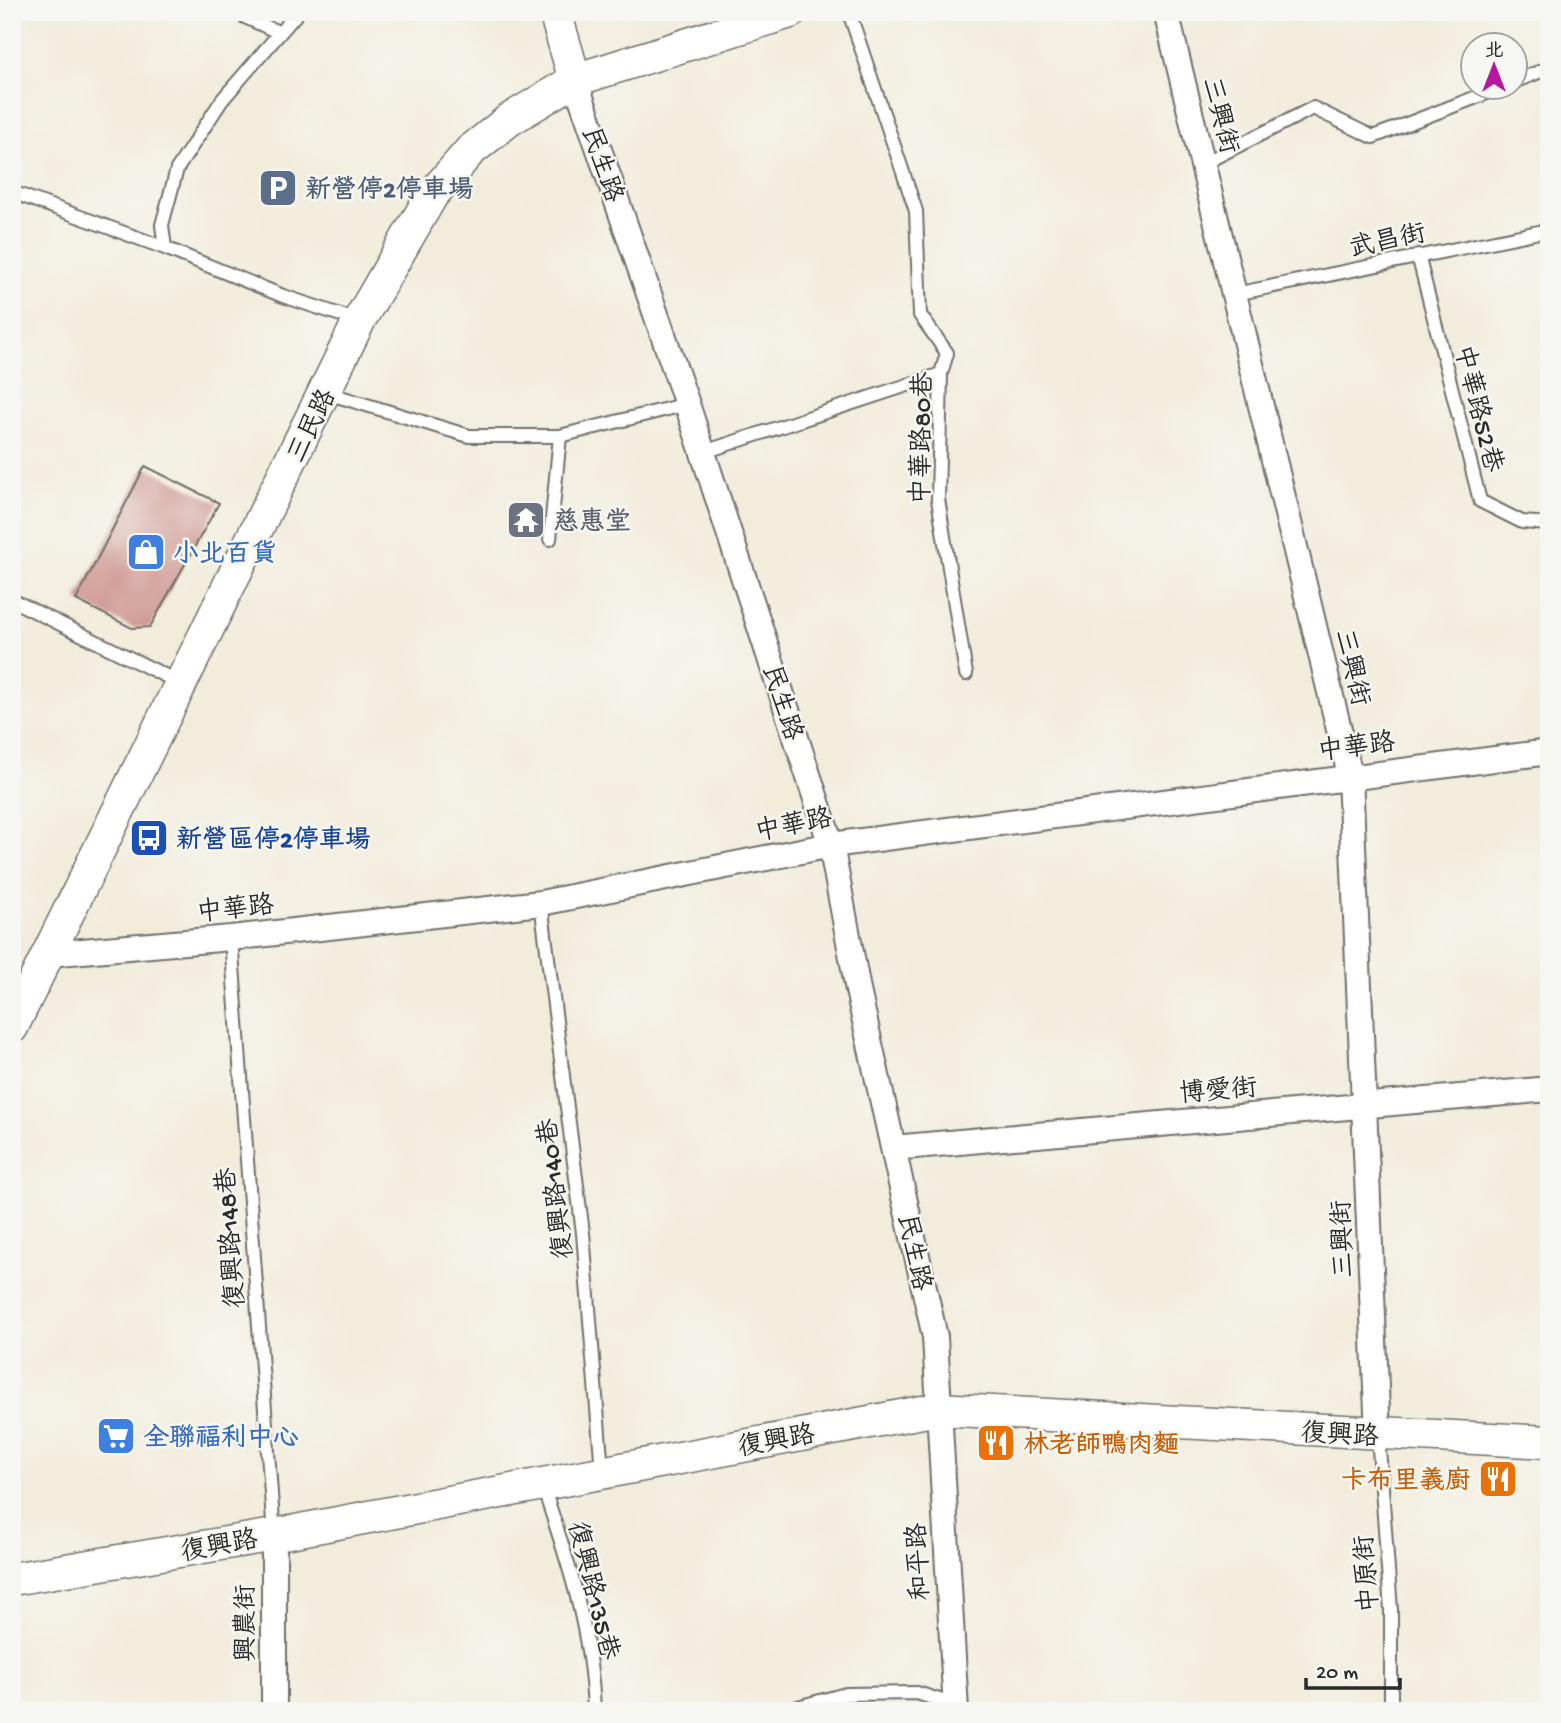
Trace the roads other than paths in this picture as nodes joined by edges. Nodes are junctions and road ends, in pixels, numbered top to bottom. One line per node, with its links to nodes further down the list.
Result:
1 (298, 12): 7 (lane)
2 (555, 12): 10 (street, 民生路)
3 (790, 12): 10 (street, 三民路)
4 (849, 12): 19 (lane, 中華路80巷)
5 (1166, 12): 12 (street, 三興街)
6 (242, 14): 7 (lane)
7 (278, 32): 15 (lane)
8 (1549, 68): 9 (lane)
9 (1530, 75)
10 (575, 80): 18 (street, 三民路); 21 (street, 民生路)
11 (1464, 102): 12 (lane)
12 (1204, 163): 17 (street, 三興街)
13 (12, 192): 15 (lane)
14 (1549, 230): 16 (lane, 武昌街)
15 (165, 248): 18 (lane)
16 (1418, 255): 17 (lane, 武昌街); 24 (lane, 中華路52巷)
17 (1235, 294): 30 (street, 三興街)
18 (359, 321): 20 (street, 三民路)
19 (941, 374): 23 (lane); 27 (lane, 中華路80巷)
20 (327, 393): 22 (lane); 28 (street, 三民路)
21 (687, 404): 22 (lane); 23 (street, 民生路)
22 (560, 436): 25 (lane)
23 (701, 454): 31 (street, 民生路)
24 (1549, 524)
25 (550, 539)
26 (12, 600): 28 (lane)
27 (966, 674)
28 (180, 683): 34 (street, 三民路)
29 (1549, 752): 30 (street, 中華路)
30 (1350, 775): 31 (street, 中華路); 38 (street, 三興街)
31 (831, 845): 32 (street, 中華路); 39 (street, 民生路)
32 (541, 903): 33 (street, 中華路); 43 (lane, 復興路140巷)
33 (231, 938): 34 (street, 中華路); 45 (lane, 復興路148巷)
34 (48, 954): 35 (street, 三民路)
35 (22, 982): 36 (street, 三民路)
36 (12, 1027)
37 (1549, 1089): 38 (street, 博愛街)
38 (1365, 1105): 39 (street, 博愛街); 41 (street, 三興街)
39 (893, 1148): 40 (street, 民生路)
40 (939, 1409): 41 (street, 復興路); 43 (street, 復興路); 47 (street, 和平路)
41 (1378, 1435): 42 (street, 復興路); 51 (lane, 中原街)
42 (1549, 1442)
43 (602, 1471): 44 (street, 復興路)
44 (541, 1483): 45 (street, 復興路); 49 (lane, 復興路135巷)
45 (274, 1535): 46 (street, 復興路); 48 (street, 興農街)
46 (12, 1579)
47 (956, 1708): 50 (lane)
48 (274, 1711)
49 (594, 1711)
50 (783, 1711)
51 (1391, 1711)

